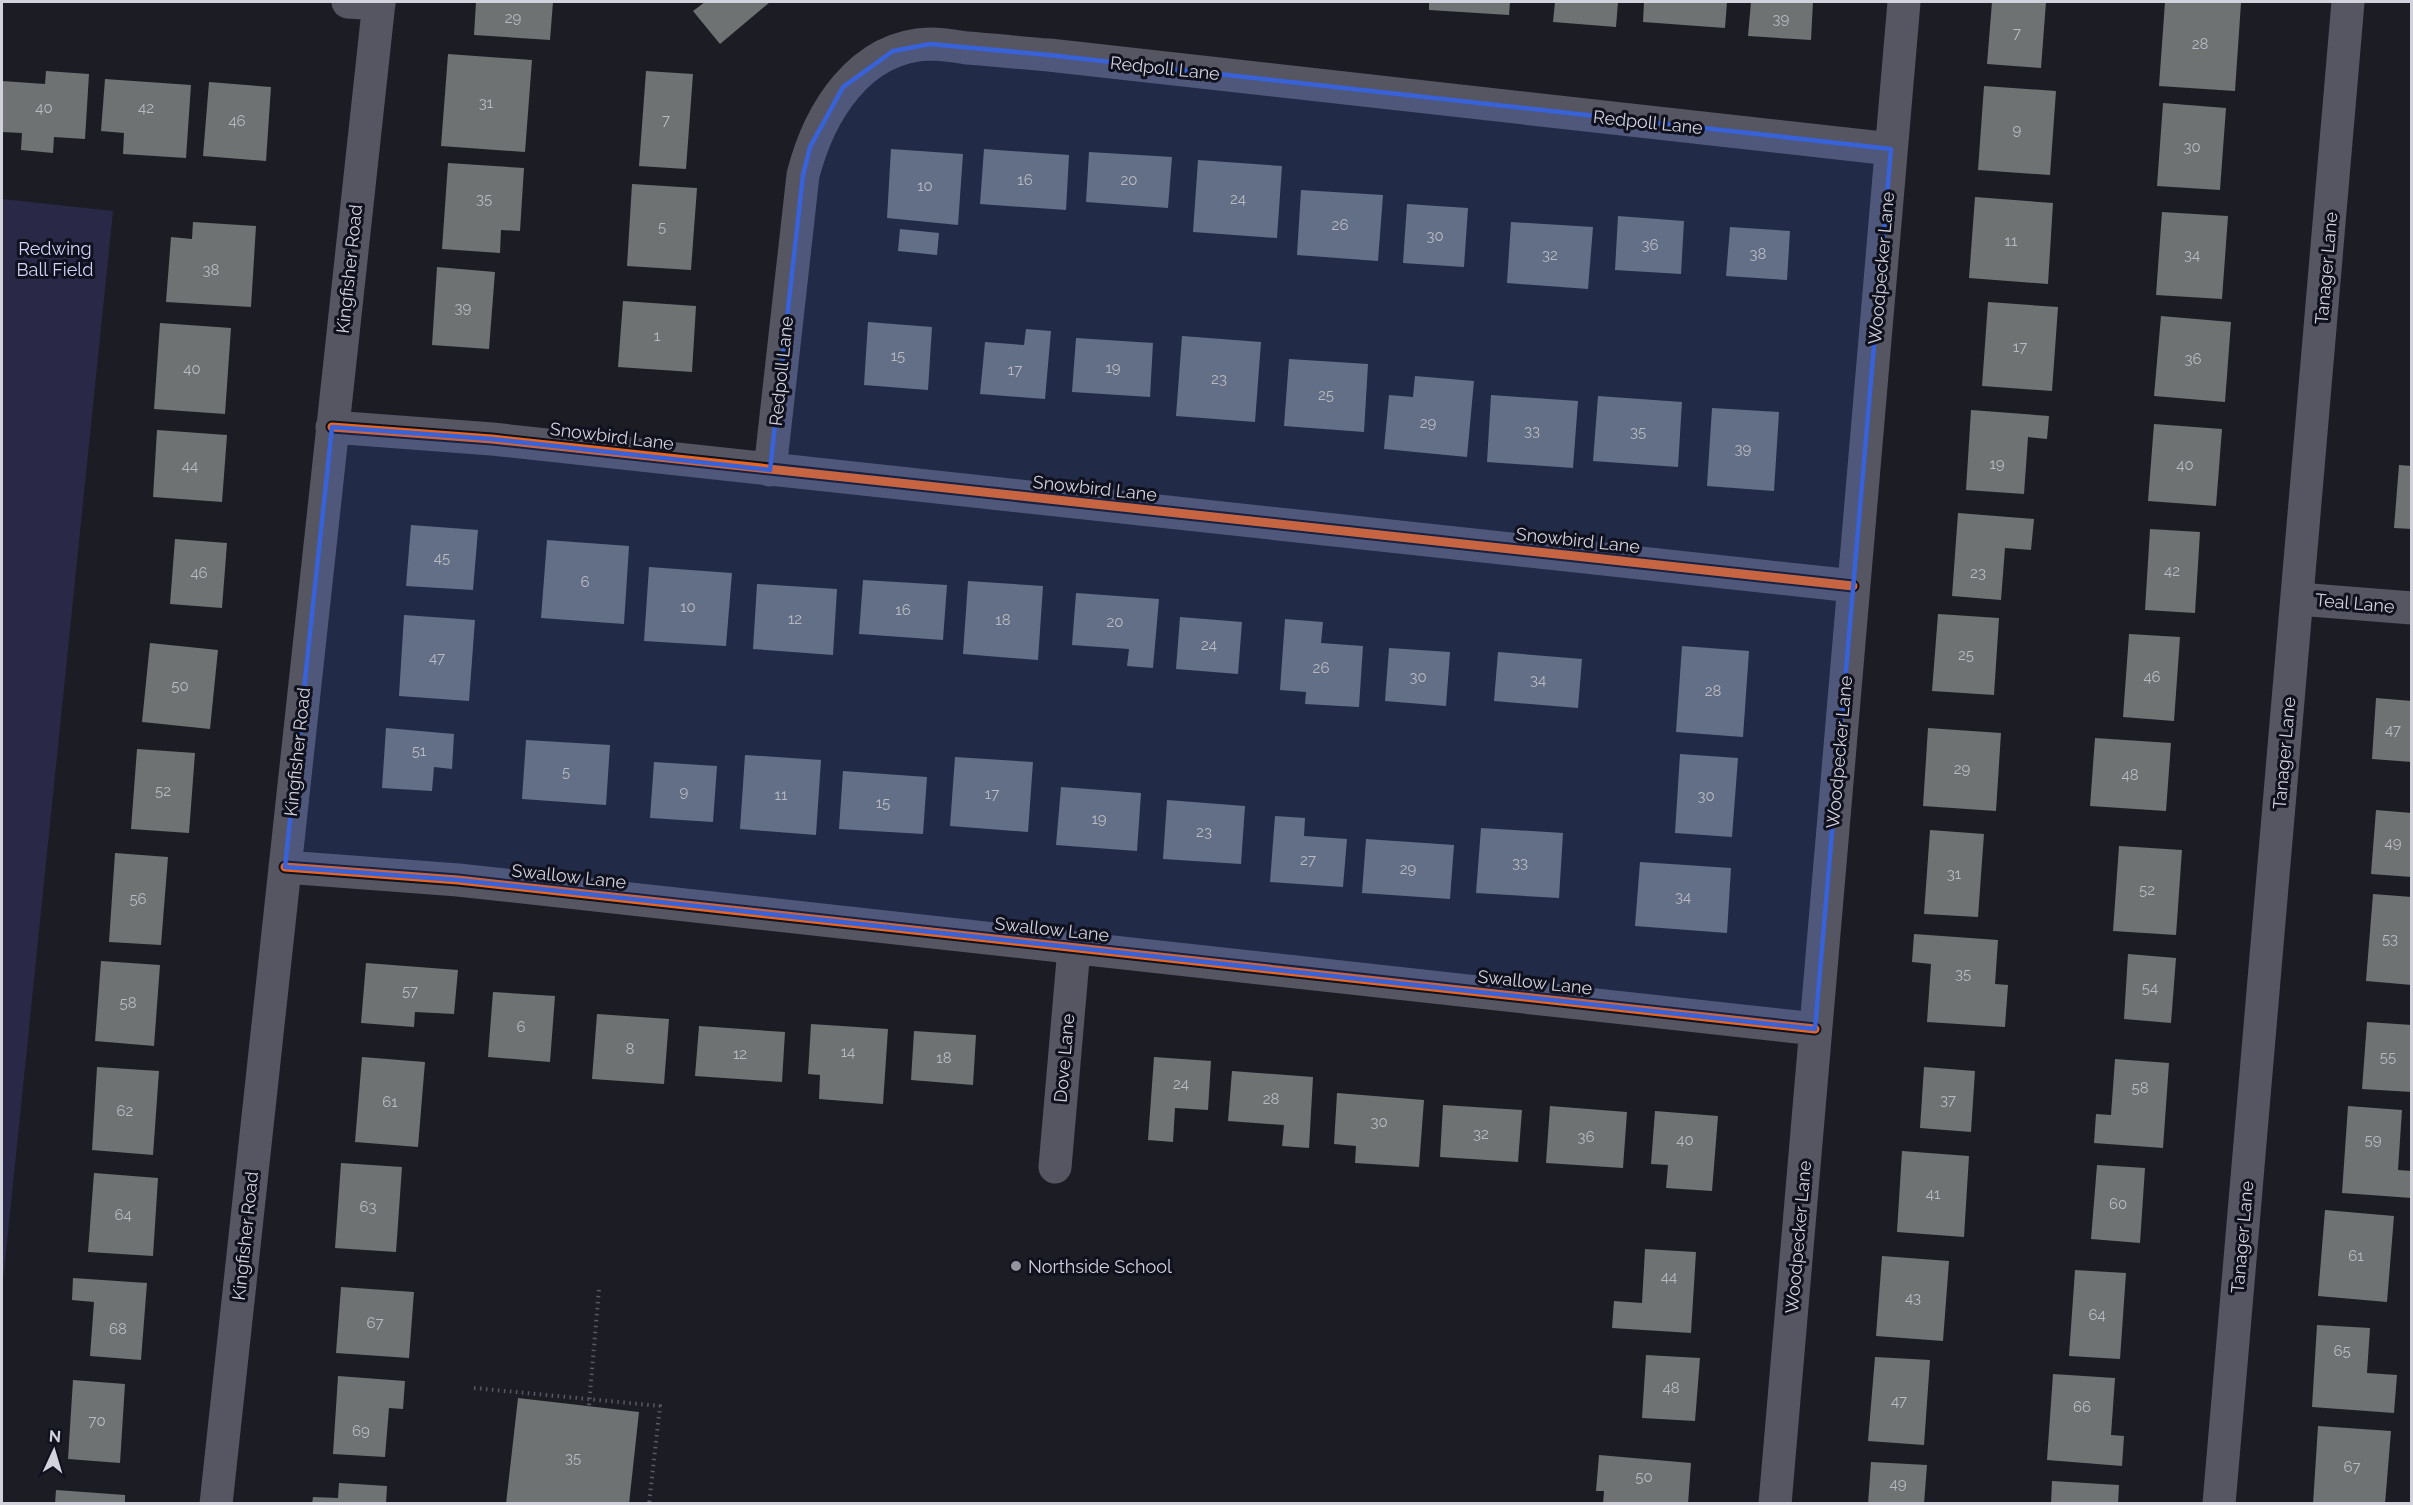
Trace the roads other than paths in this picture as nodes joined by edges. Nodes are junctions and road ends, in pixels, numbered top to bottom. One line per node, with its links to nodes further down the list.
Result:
1 (368, 2): 5 (street, Kingfisher Road)
2 (1904, 2): 4 (street, Woodpecker Lane)
3 (2348, 2): 8 (street, Tanager Lane)
4 (1891, 149): 6 (street, Redpoll Lane); 7 (street, Woodpecker Lane)
5 (332, 427): 6 (street, Snowbird Lane); 10 (street, Kingfisher Road)
6 (770, 470): 7 (street, Snowbird Lane)
7 (1853, 586): 12 (street, Woodpecker Lane)
8 (2298, 598): 9 (street, Teal Lane); 16 (street, Tanager Lane)
9 (2412, 608)
10 (285, 867): 11 (street, Swallow Lane); 14 (street, Kingfisher Road)
11 (1074, 948): 12 (street, Swallow Lane); 13 (street, Dove Lane)
12 (1815, 1029): 15 (street, Woodpecker Lane)
13 (1055, 1167)
14 (216, 1503)
15 (1775, 1503)
16 (2219, 1503)

